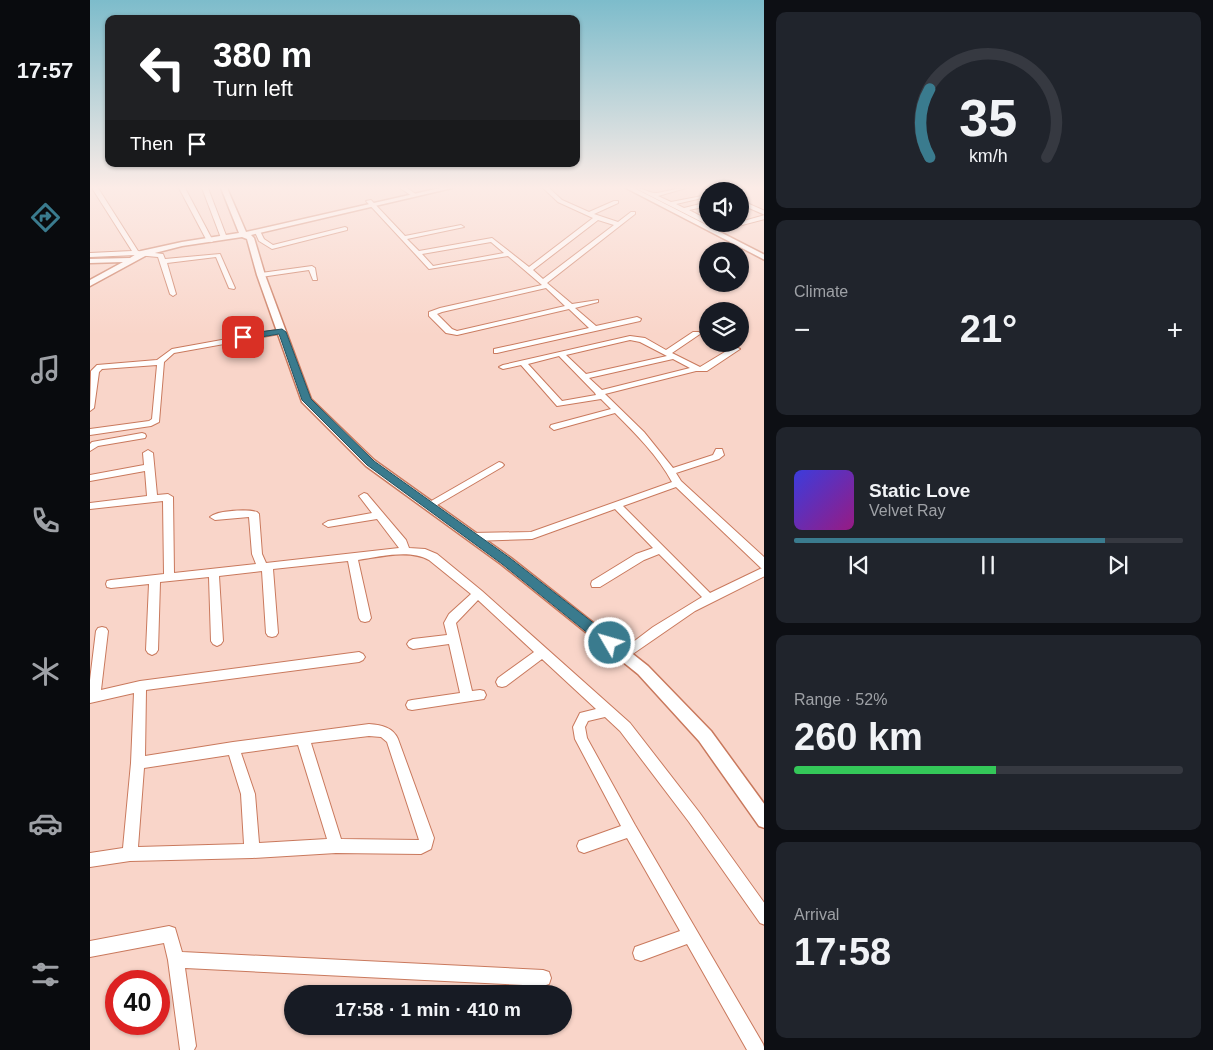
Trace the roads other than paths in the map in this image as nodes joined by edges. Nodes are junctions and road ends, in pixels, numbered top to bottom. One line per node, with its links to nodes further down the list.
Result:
1 (134, 237): 15 (street)
2 (205, 237): 12 (street)
3 (228, 237): 12 (street)
4 (254, 237): 19 (street)
5 (257, 237): 6 (street)
6 (315, 237)
7 (408, 237): 11 (street)
8 (572, 237): 18 (street)
9 (602, 237): 22 (street)
10 (727, 237): 16 (street)
11 (403, 238): 13 (street)
12 (207, 242): 15 (street); 15 (street)
13 (417, 253): 14 (street); 14 (street)
14 (509, 254): 18 (street)
15 (149, 256): 17 (street); 21 (street); 23 (street); 24 (street); 25 (street)
16 (764, 258)
17 (91, 260)
18 (529, 270): 22 (street)
19 (261, 275): 20 (street); 30 (street)
20 (315, 279)
21 (90, 282)
22 (545, 284): 27 (street); 27 (street)
23 (232, 288)
24 (90, 292)
25 (174, 294)
26 (596, 301): 27 (street)
27 (570, 307): 29 (street)
28 (637, 319): 29 (street)
29 (595, 329): 32 (street)
30 (277, 332): 36 (street); 59 (street)
31 (696, 334): 35 (street)
32 (497, 351)
33 (731, 352): 39 (street)
34 (561, 354): 35 (street); 37 (street); 40 (street)
35 (670, 355): 39 (street); 40 (street)
36 (159, 362): 42 (street); 45 (street)
37 (523, 363): 38 (street); 41 (street)
38 (502, 367)
39 (696, 369): 41 (street)
40 (583, 377): 41 (street)
41 (600, 394): 43 (street)
42 (90, 408)
43 (616, 410): 44 (street); 52 (street)
44 (554, 427)
45 (90, 432)
46 (142, 436): 47 (street)
47 (90, 448)
48 (718, 451): 52 (street)
49 (148, 453): 51 (street)
50 (499, 465): 59 (street)
51 (149, 467): 53 (street); 56 (street)
52 (671, 472): 54 (street)
53 (90, 478)
54 (677, 483): 57 (street); 67 (street)
55 (364, 496): 60 (street)
56 (152, 497): 58 (street); 71 (street)
57 (617, 505): 63 (street); 64 (street)
58 (90, 506)
59 (429, 506): 63 (street)
60 (379, 515): 62 (street); 65 (street)
61 (215, 517): 68 (street)
62 (328, 524)
63 (472, 537): 85 (street)
64 (661, 549): 74 (street); 76 (street)
65 (402, 551): 66 (street); 75 (street)
66 (352, 557): 68 (street); 77 (street)
67 (764, 565)
68 (264, 567): 70 (street); 79 (street)
69 (764, 571): 76 (street)
70 (214, 573): 71 (street); 81 (street)
71 (169, 577): 72 (street)
72 (155, 579): 73 (street); 83 (street)
73 (111, 584)
74 (596, 584)
75 (478, 594): 80 (street); 84 (street)
76 (709, 598): 85 (street)
77 (365, 618)
78 (102, 631): 89 (street)
79 (272, 633)
80 (454, 639): 82 (street); 90 (street)
81 (217, 641)
82 (412, 644)
83 (152, 650)
84 (542, 652): 87 (street); 91 (street)
85 (624, 655): 95 (street)
86 (359, 657): 88 (street)
87 (502, 682)
88 (140, 686): 89 (street); 94 (street)
89 (92, 698)
90 (412, 705)
91 (608, 711): 96 (street); 102 (street)
92 (303, 739): 93 (street); 97 (street); 97 (street)
93 (233, 748): 94 (street); 99 (street)
94 (138, 763): 100 (street)
95 (764, 820)
96 (630, 830): 98 (street); 103 (street)
97 (336, 846): 99 (street)
98 (584, 846)
99 (252, 851): 100 (street)
100 (130, 854): 101 (street)
101 (90, 860)
102 (764, 918)
103 (690, 935): 105 (street); 109 (street)
104 (90, 949): 106 (street)
105 (641, 953)
106 (176, 960): 107 (street); 108 (street)
107 (544, 978)
108 (188, 1046)
109 (757, 1050)

